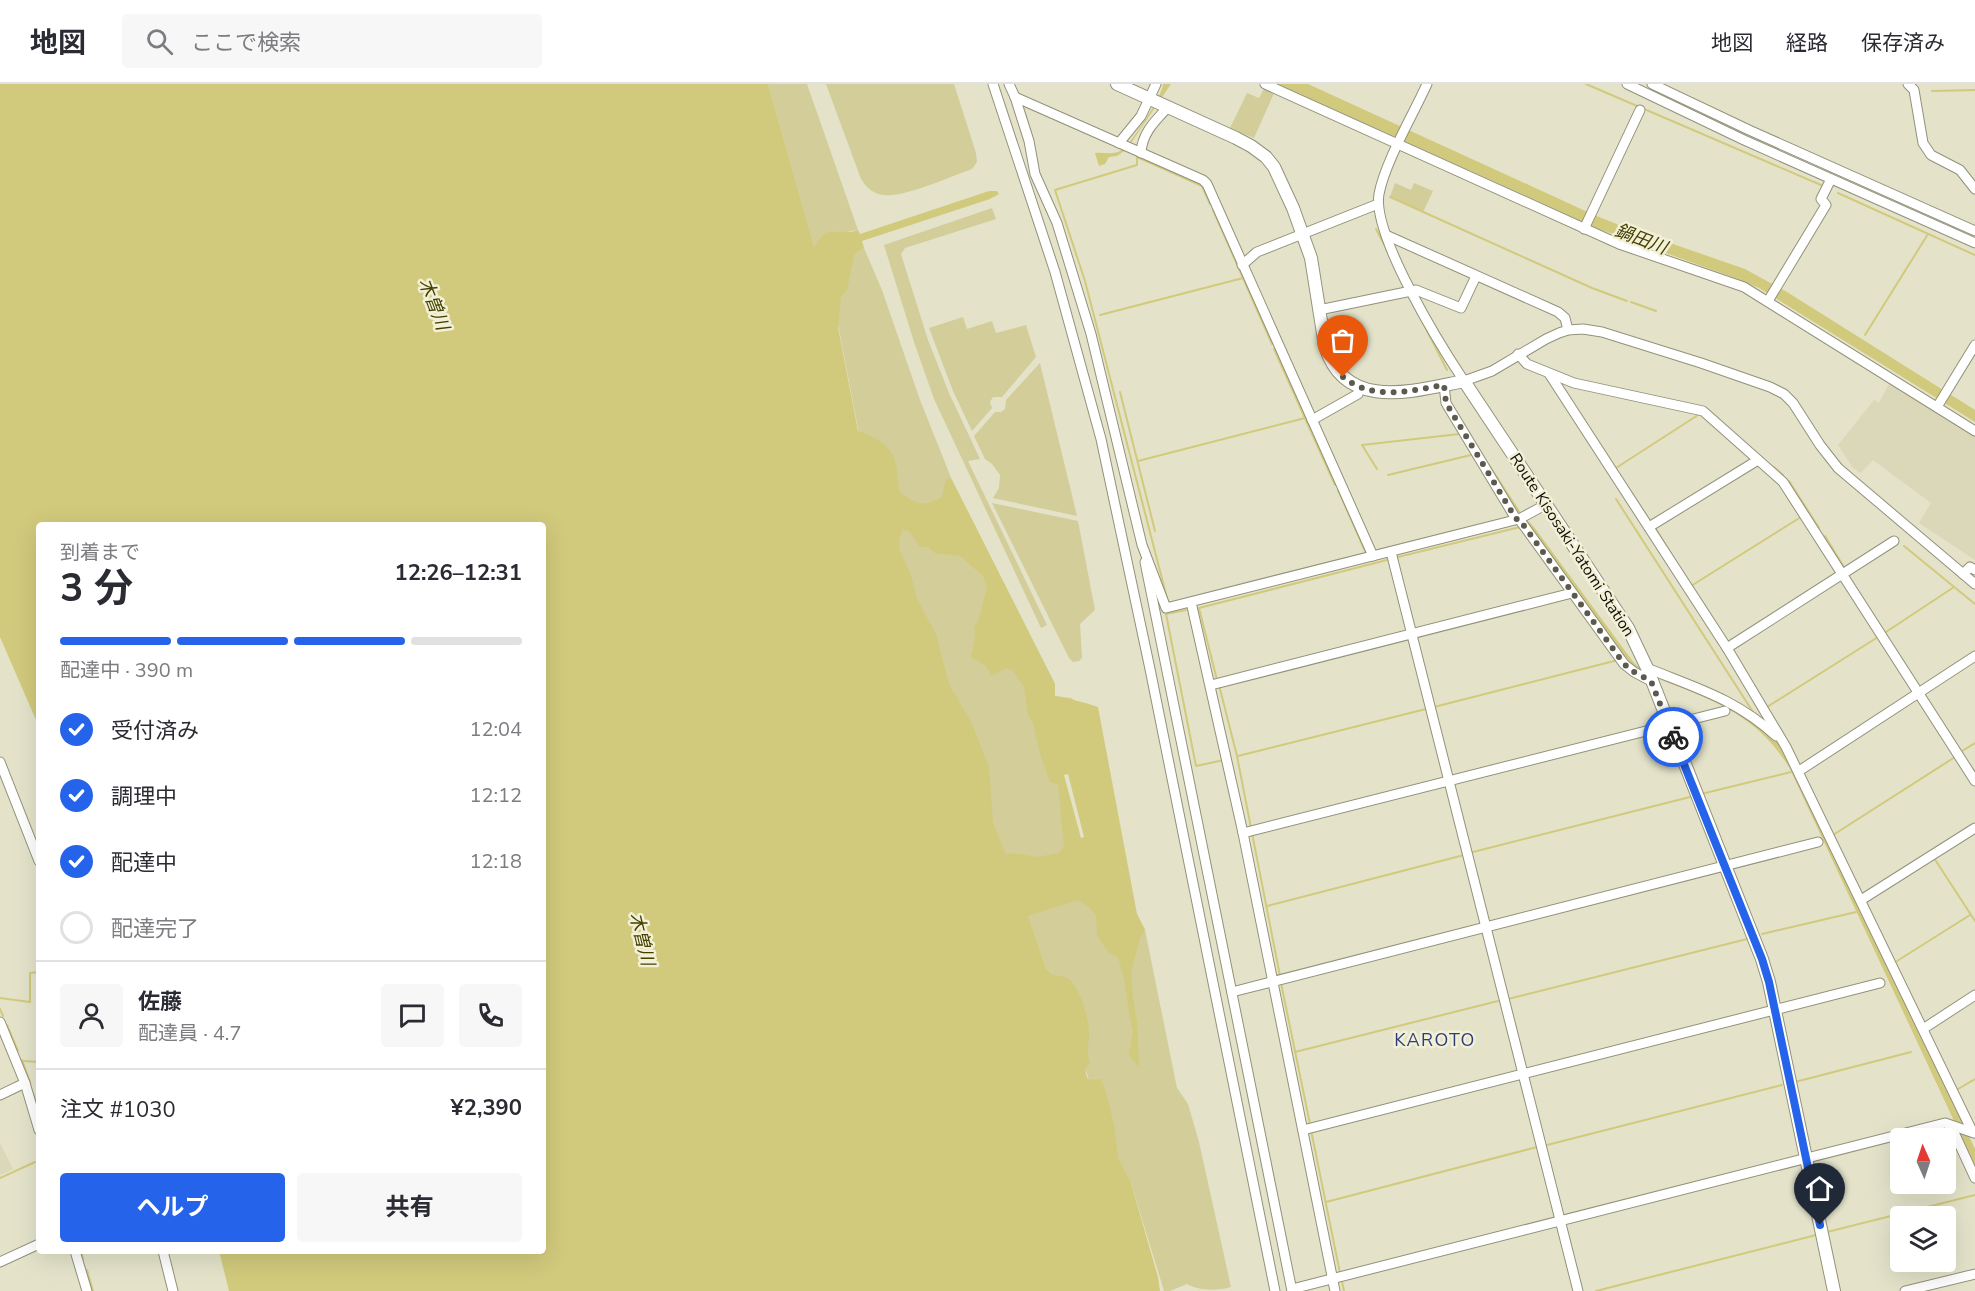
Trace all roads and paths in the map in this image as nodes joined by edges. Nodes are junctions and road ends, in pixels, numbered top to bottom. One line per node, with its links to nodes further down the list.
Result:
1 (993, 84): 98 (street)
2 (1009, 84): 10 (street)
3 (1117, 84): 11 (main road)
4 (1156, 84): 11 (street)
5 (1265, 84): 13 (street)
6 (1427, 84): 13 (street)
7 (1628, 84): 15 (street)
8 (1652, 84): 19 (street)
9 (1908, 84): 16 (street)
10 (1015, 97): 14 (street); 43 (street)
11 (1158, 102): 14 (street); 14 (street); 20 (main road)
12 (1640, 110): 18 (street)
13 (1398, 145): 17 (street); 18 (street)
14 (1129, 147): 23 (street)
15 (1831, 179): 22 (street); 26 (street)
16 (1975, 189)
17 (1378, 204): 20 (street); 21 (street)
18 (1585, 227): 26 (street)
19 (1975, 231)
20 (1304, 234): 23 (street); 27 (main road)
21 (1386, 235): 24 (street); 25 (street)
22 (1975, 243)
23 (1242, 265): 36 (street)
24 (1476, 276): 25 (street); 28 (street)
25 (1411, 291): 27 (street); 32 (street)
26 (1769, 299): 35 (street)
27 (1319, 310): 34 (main road)
28 (1569, 330): 30 (street); 48 (street)
29 (1975, 345): 35 (street)
30 (1518, 354): 31 (street); 32 (street)
31 (1550, 375): 38 (street); 41 (street)
32 (1464, 381): 33 (main road); 39 (main road, Route Kisosaki-Yatomi Station)
33 (1444, 385): 34 (main road); 40 (street)
34 (1360, 388): 36 (street)
35 (1938, 405): 37 (street)
36 (1312, 420): 45 (street)
37 (1975, 431)
38 (1758, 460): 41 (street); 47 (street)
39 (1547, 504): 40 (street); 55 (main road, Route Kisosaki-Yatomi Station)
40 (1518, 519): 44 (street); 50 (street)
41 (1650, 527): 53 (street)
42 (1894, 541): 47 (street)
43 (1142, 544): 51 (street); 74 (street)
44 (1391, 552): 45 (street); 52 (street)
45 (1373, 556): 51 (street)
46 (1975, 570): 48 (street)
47 (1843, 574): 53 (street); 57 (street)
48 (1963, 574): 49 (street)
49 (1975, 584)
50 (1572, 593): 52 (street); 55 (street)
51 (1191, 602): 56 (street)
52 (1411, 634): 56 (street); 63 (street)
53 (1726, 648): 60 (street)
54 (1975, 656): 57 (street)
55 (1649, 674): 59 (main road, Route Kisosaki-Yatomi Station); 60 (street)
56 (1211, 685): 66 (street)
57 (1919, 693): 62 (street); 64 (street)
58 (1725, 711): 59 (street)
59 (1668, 724): 63 (street); 69 (main road, Route Kisosaki-Yatomi Station)
60 (1786, 747): 62 (street)
61 (0, 762): 68 (street)
62 (1799, 771): 70 (street)
63 (1449, 781): 66 (street); 71 (street)
64 (1975, 781)
65 (1975, 828): 70 (street)
66 (1243, 833): 72 (street)
67 (1818, 842): 69 (street)
68 (36, 853)
69 (1725, 866): 71 (street); 76 (main road, Route Kisosaki-Yatomi Station)
70 (1861, 900): 78 (street)
71 (1485, 927): 72 (street); 79 (street)
72 (1273, 981): 74 (street); 84 (street)
73 (1880, 983): 76 (street)
74 (1232, 992): 95 (street)
75 (1975, 995): 78 (street)
76 (1774, 1010): 79 (street); 86 (main road, Route Kisosaki-Yatomi Station)
77 (0, 1022): 80 (street)
78 (1923, 1029): 85 (street)
79 (1523, 1074): 84 (street); 88 (street)
80 (25, 1083): 81 (street); 82 (street)
81 (0, 1095)
82 (36, 1120)
83 (1951, 1126): 85 (street); 86 (street); 87 (street)
84 (1303, 1130): 94 (street)
85 (1972, 1131)
86 (1806, 1159): 88 (street); 101 (main road, Route Kisosaki-Yatomi Station)
87 (1975, 1178)
88 (1560, 1222): 94 (street); 100 (street)
89 (36, 1245): 92 (street)
90 (76, 1254): 96 (street)
91 (164, 1254): 97 (street)
92 (0, 1262)
93 (1975, 1274): 102 (street)
94 (1333, 1280): 95 (street); 99 (street)
95 (1292, 1290)
96 (87, 1291)
97 (173, 1291)
98 (1275, 1291)
99 (1335, 1291)
100 (1578, 1291)
101 (1834, 1291)
102 (1905, 1291)

